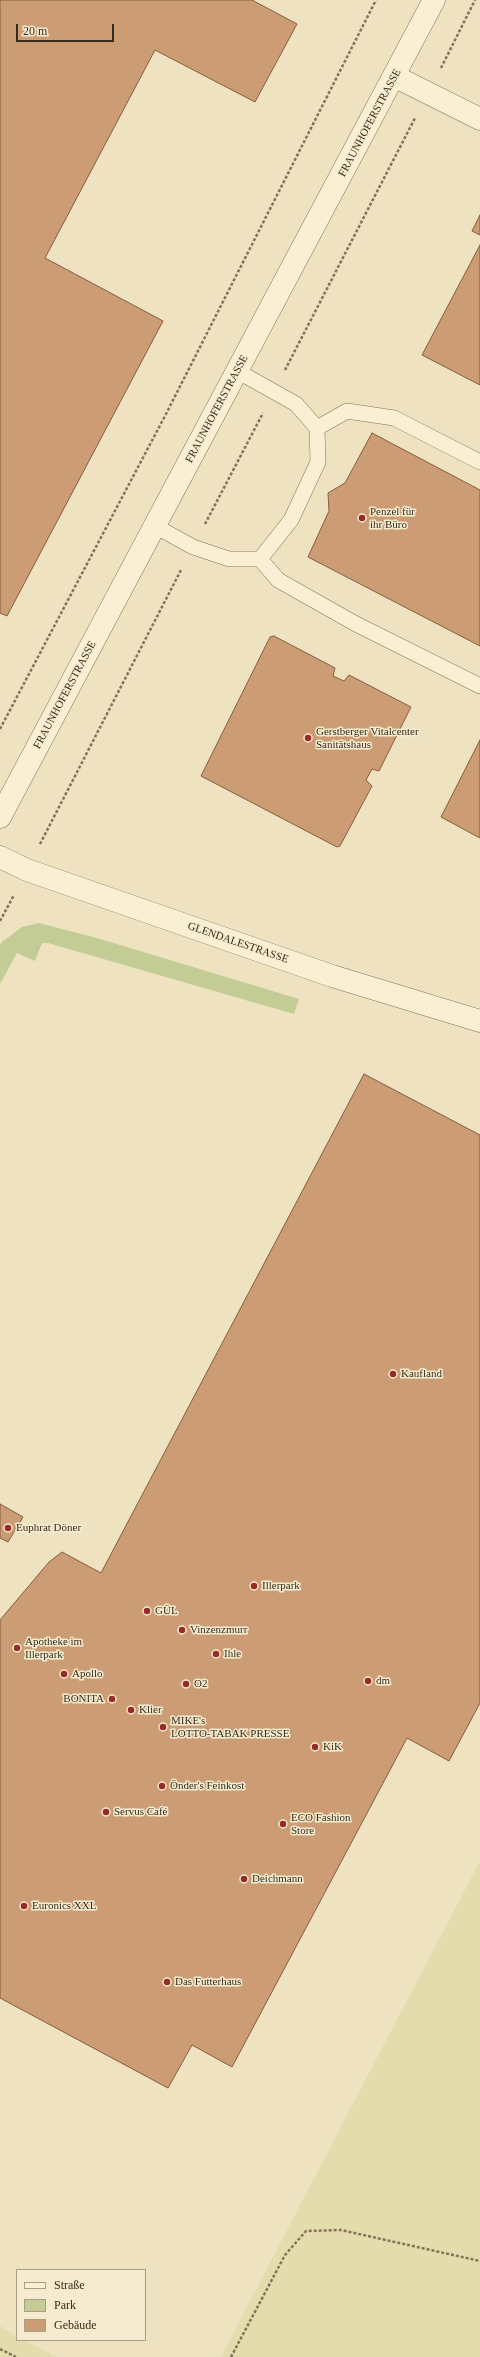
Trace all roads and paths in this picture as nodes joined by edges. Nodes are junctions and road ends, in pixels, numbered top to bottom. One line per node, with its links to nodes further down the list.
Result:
1 (376, 0): 15 (path)
2 (434, 0): 4 (street, FRAUNHOFERSTRASSE)
3 (475, 0): 5 (path)
4 (394, 76): 5 (street); 7 (street, FRAUNHOFERSTRASSE)
5 (428, 92): 6 (street); 8 (path)
6 (480, 119)
7 (237, 371): 8 (lane); 11 (street, FRAUNHOFERSTRASSE)
8 (273, 393): 9 (lane); 12 (path)
9 (317, 428): 10 (lane); 13 (lane)
10 (480, 462)
11 (155, 526): 12 (lane); 16 (street, FRAUNHOFERSTRASSE)
12 (193, 547): 13 (lane); 18 (path)
13 (260, 559): 14 (lane)
14 (480, 686)
15 (0, 729)
16 (0, 817)
17 (0, 857): 18 (street, GLENDALESTRASSE)
18 (27, 870): 19 (path); 20 (street, GLENDALESTRASSE)
19 (0, 921)
20 (480, 1021)
21 (480, 2261): 24 (path)
22 (0, 2349): 23 (path)
23 (16, 2357)
24 (231, 2357)

